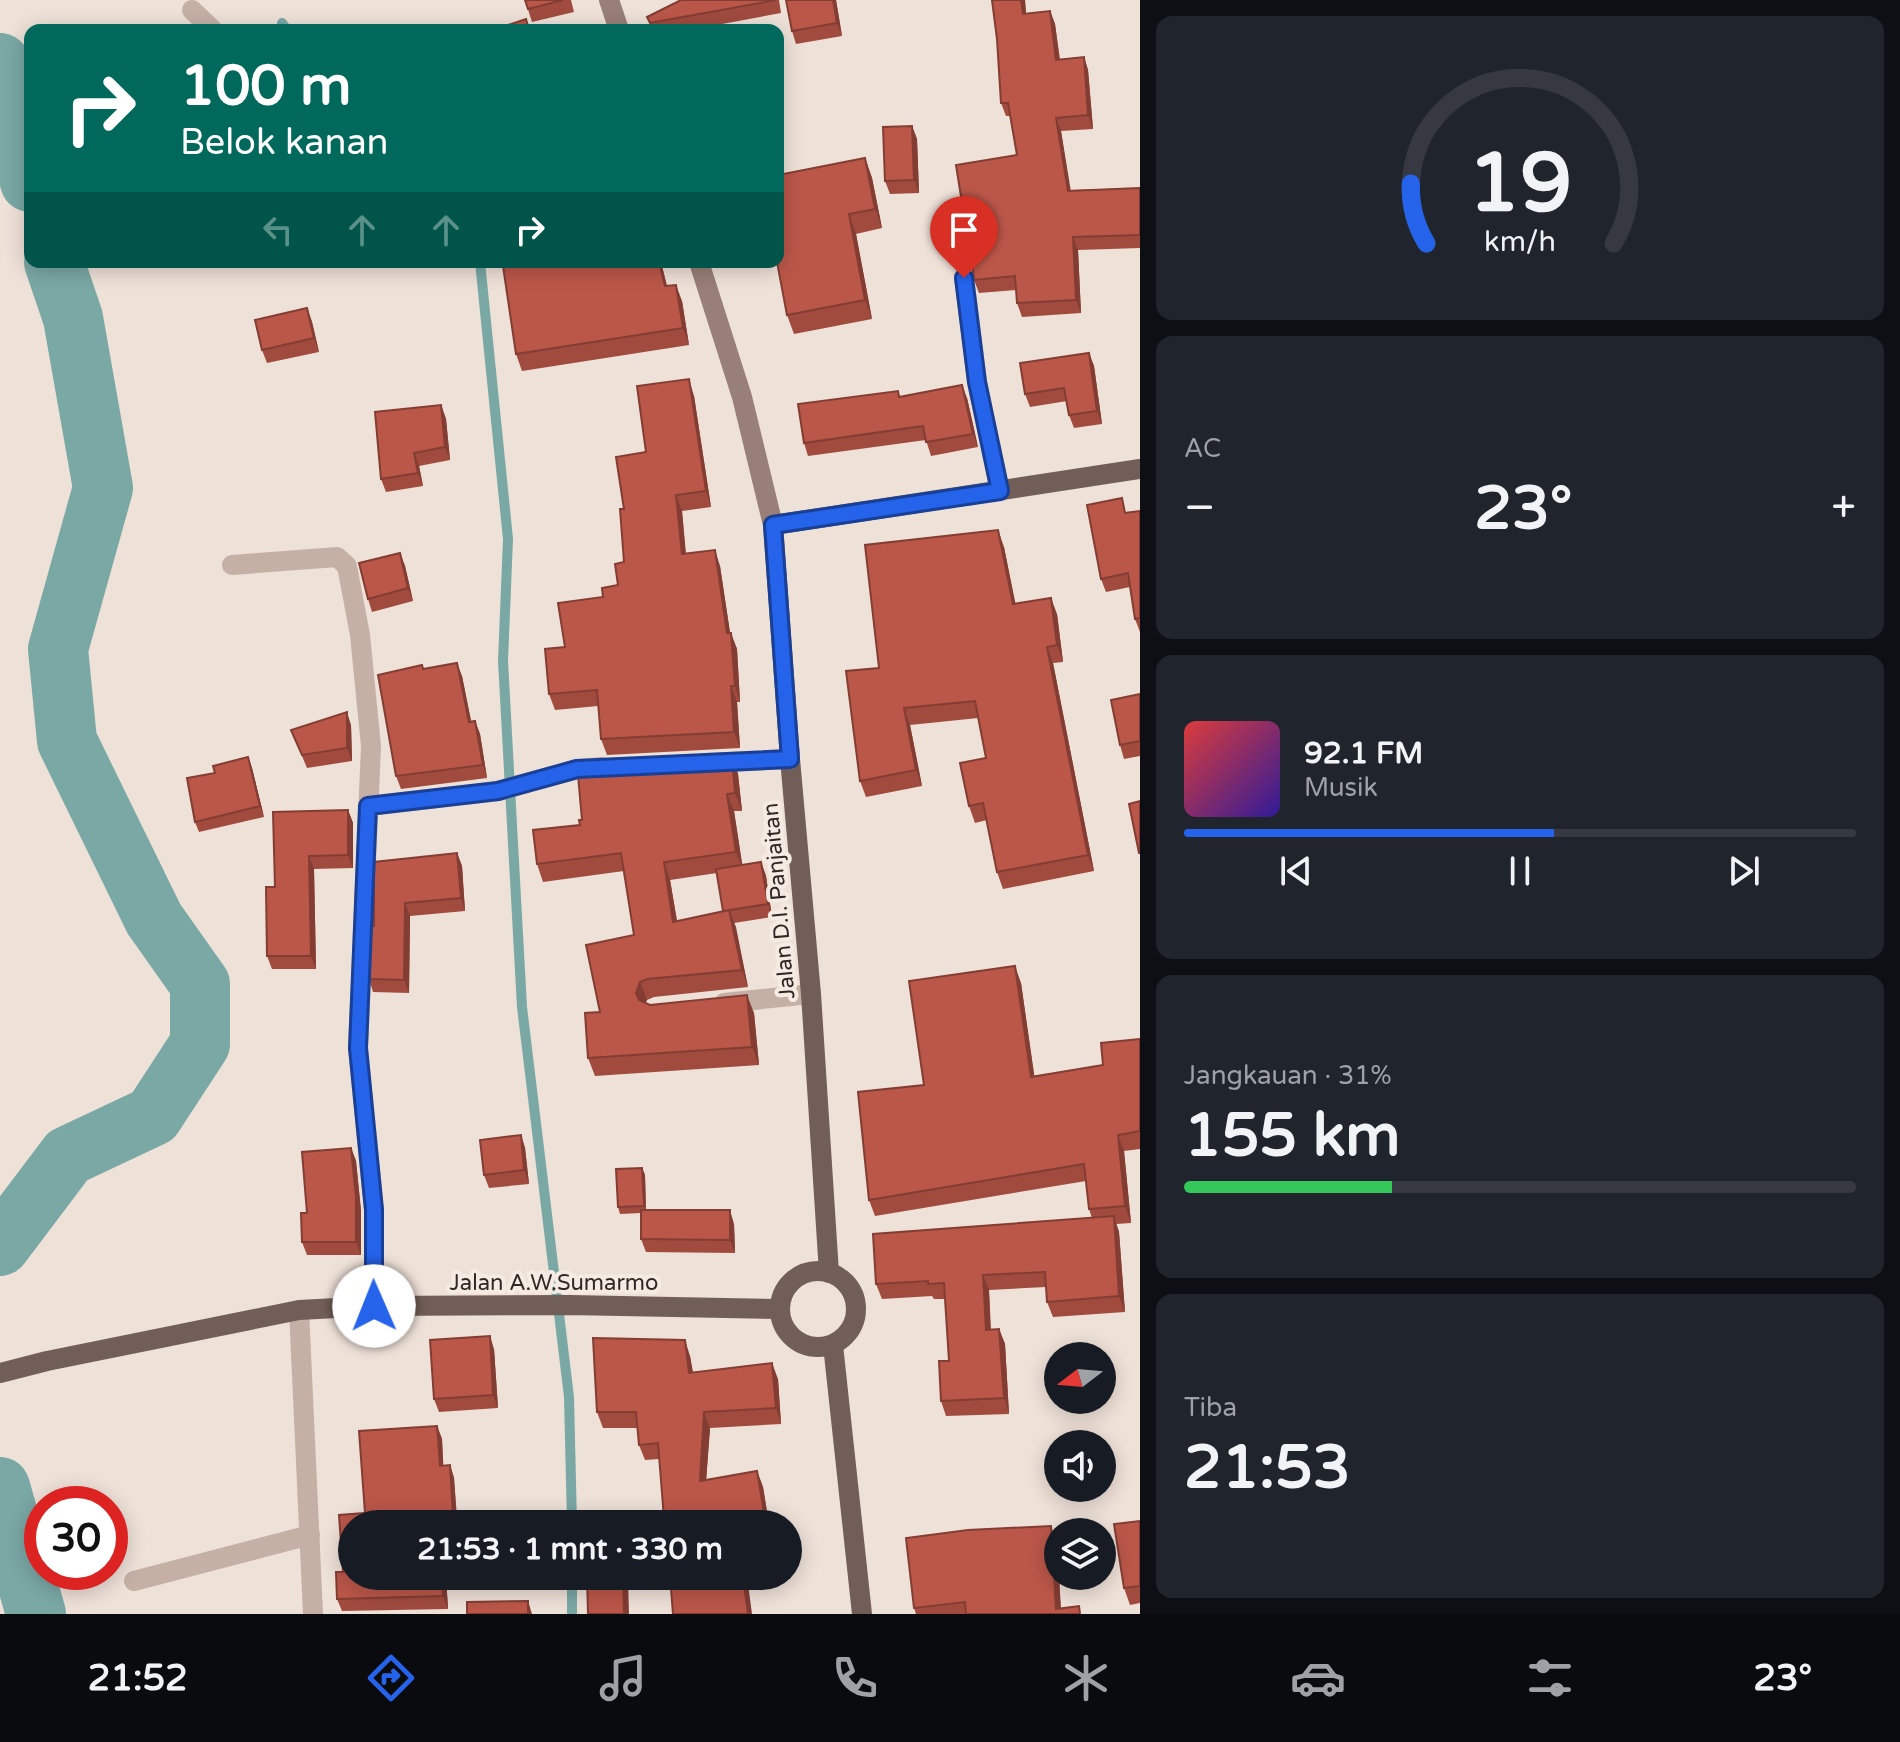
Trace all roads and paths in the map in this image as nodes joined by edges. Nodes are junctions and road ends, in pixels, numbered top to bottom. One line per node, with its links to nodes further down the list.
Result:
1 (609, 0): 4 (street)
2 (192, 10): 3 (street)
3 (207, 24)
4 (617, 24)
5 (701, 268): 9 (street)
6 (964, 278): 8 (street)
7 (1140, 469): 8 (main road)
8 (1000, 491): 9 (main road)
9 (773, 525): 11 (main road, Jalan D.I. Panjaitan)
10 (232, 565): 14 (street)
11 (790, 759): 12 (street); 15 (main road, Jalan D.I. Panjaitan)
12 (684, 764)
13 (623, 766): 14 (street)
14 (368, 806): 18 (street)
15 (811, 994): 16 (street); 17 (main road, Jalan D.I. Panjaitan)
16 (702, 1005)
17 (829, 1273): 19 (main road); 21 (main road)
18 (374, 1306): 19 (main road, Jalan A.W.Sumarmo); 20 (main road, Jalan A.W.Sumarmo)
19 (779, 1309): 21 (main road)
20 (299, 1310): 22 (main road, Jalan A.W.Sumarmo); 23 (street)
21 (833, 1345): 26 (main road)
22 (0, 1373)
23 (310, 1535): 24 (street); 25 (street)
24 (134, 1581)
25 (313, 1614)
26 (862, 1614)

